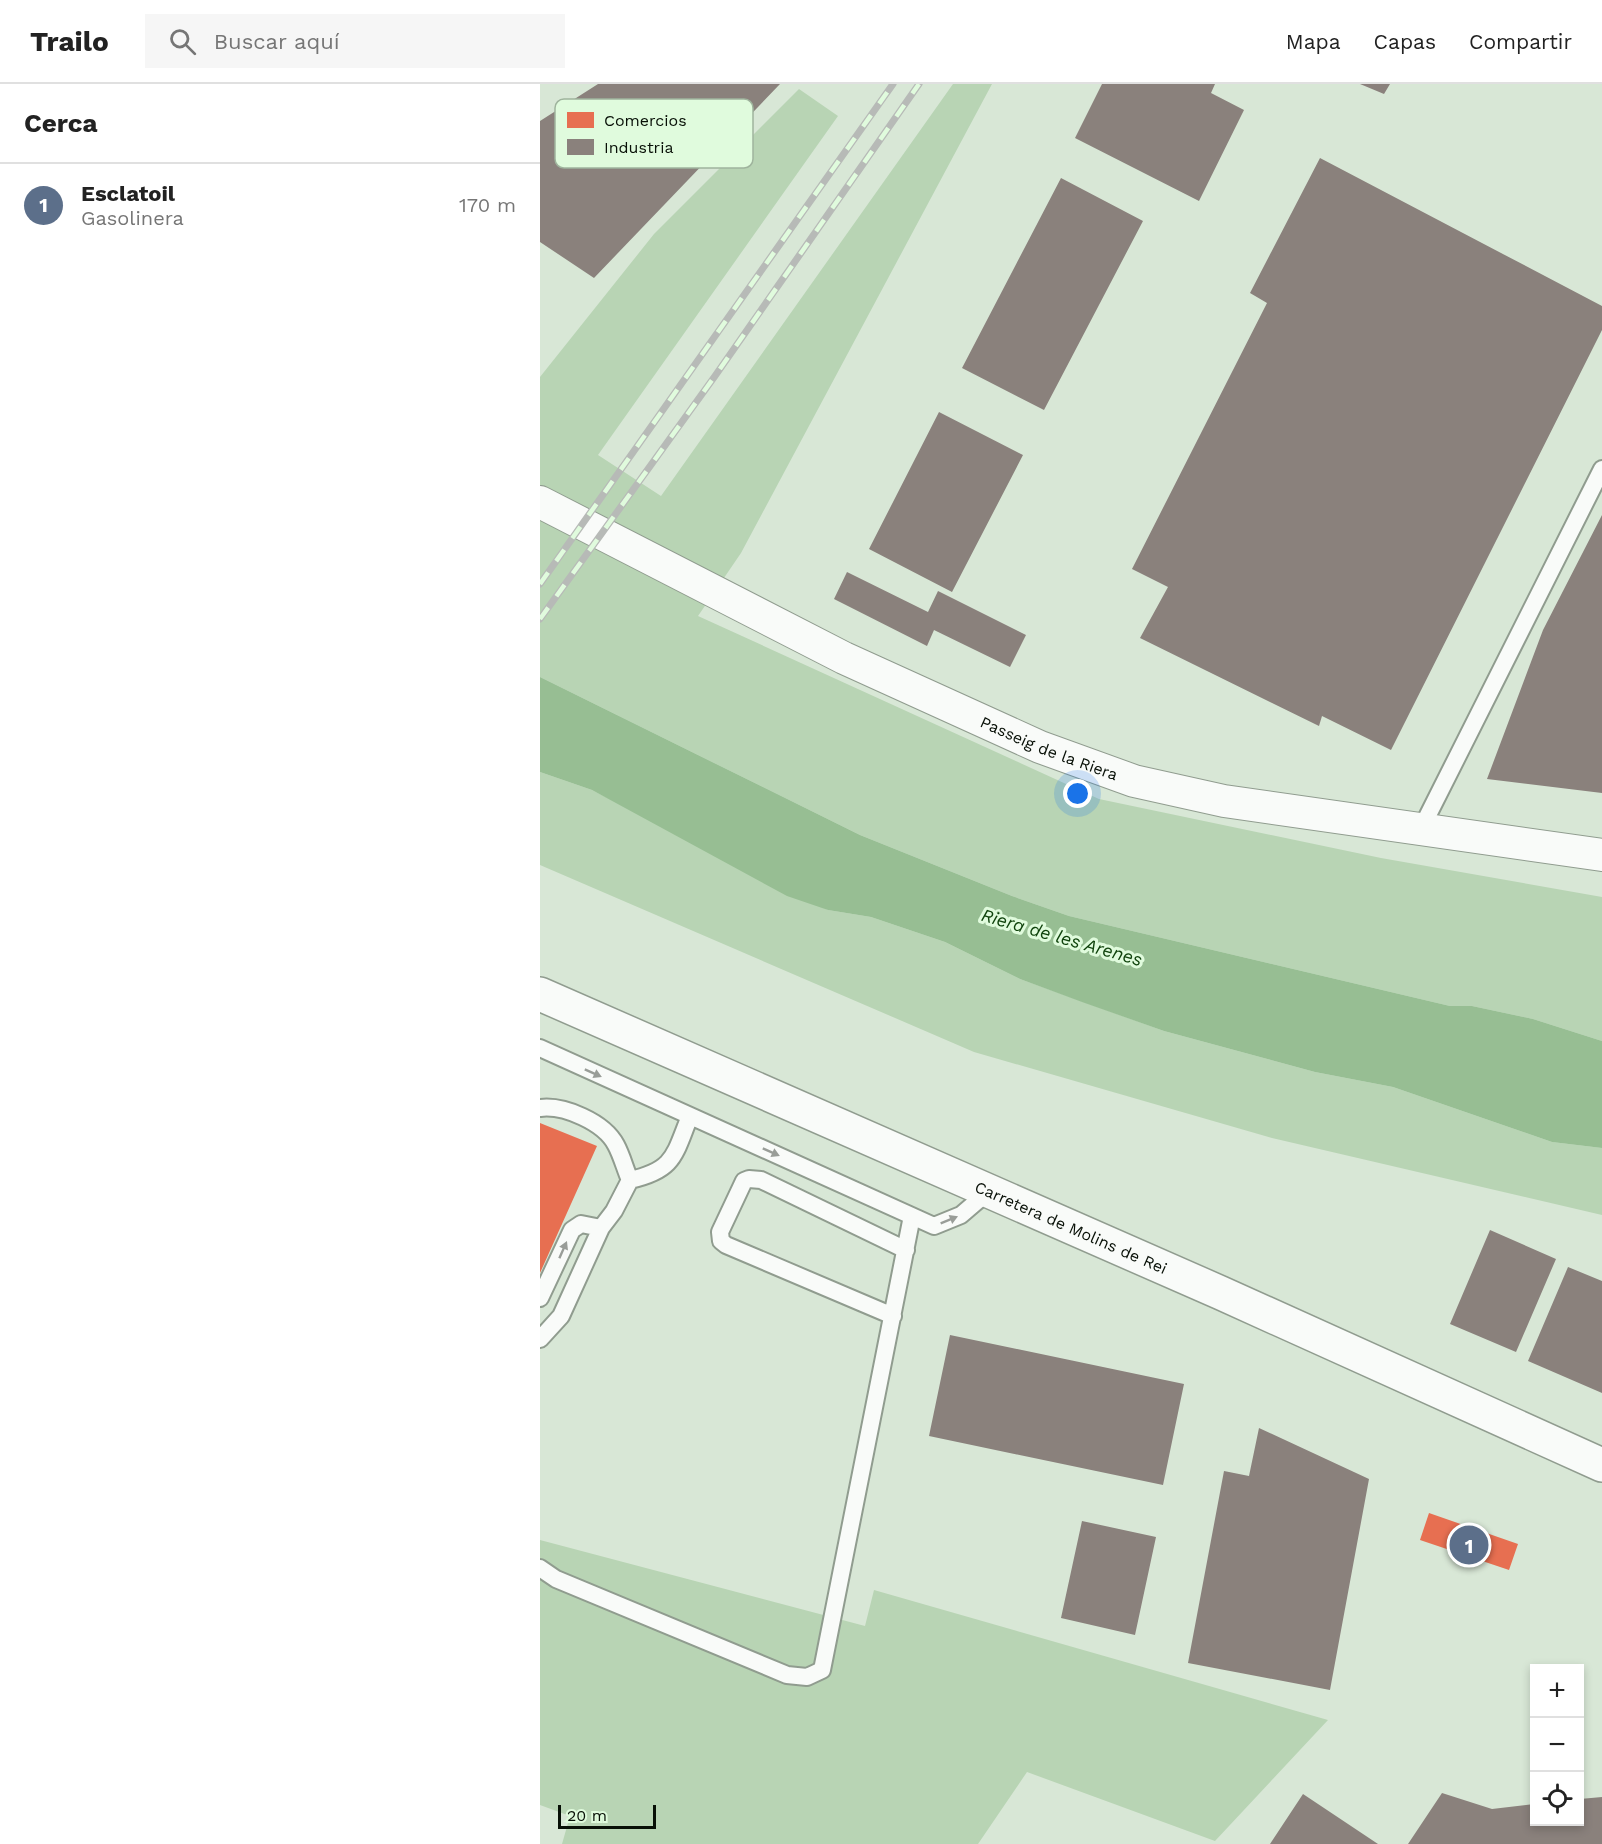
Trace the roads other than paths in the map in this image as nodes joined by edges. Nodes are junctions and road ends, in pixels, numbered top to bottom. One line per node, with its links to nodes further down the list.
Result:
1 (1602, 469): 3 (lane)
2 (540, 502): 3 (street, Passeig de la Riera)
3 (1421, 829): 4 (street, Passeig de la Riera)
4 (1602, 855)
5 (540, 994): 10 (main road, Carretera de Molins de Rei)
6 (540, 1048): 8 (lane, one-way to 8)
7 (540, 1108): 9 (lane)
8 (690, 1116): 9 (lane); 11 (lane, one-way to 11)
9 (630, 1180): 12 (lane)
10 (989, 1191): 11 (lane, one-way to 10); 17 (main road, Carretera de Molins de Rei)
11 (912, 1216): 13 (lane)
12 (601, 1228): 14 (lane, one-way to 12); 16 (lane)
13 (906, 1250): 15 (lane); 15 (lane)
14 (540, 1298)
15 (893, 1316): 18 (lane)
16 (541, 1336)
17 (1602, 1465)
18 (540, 1568)

